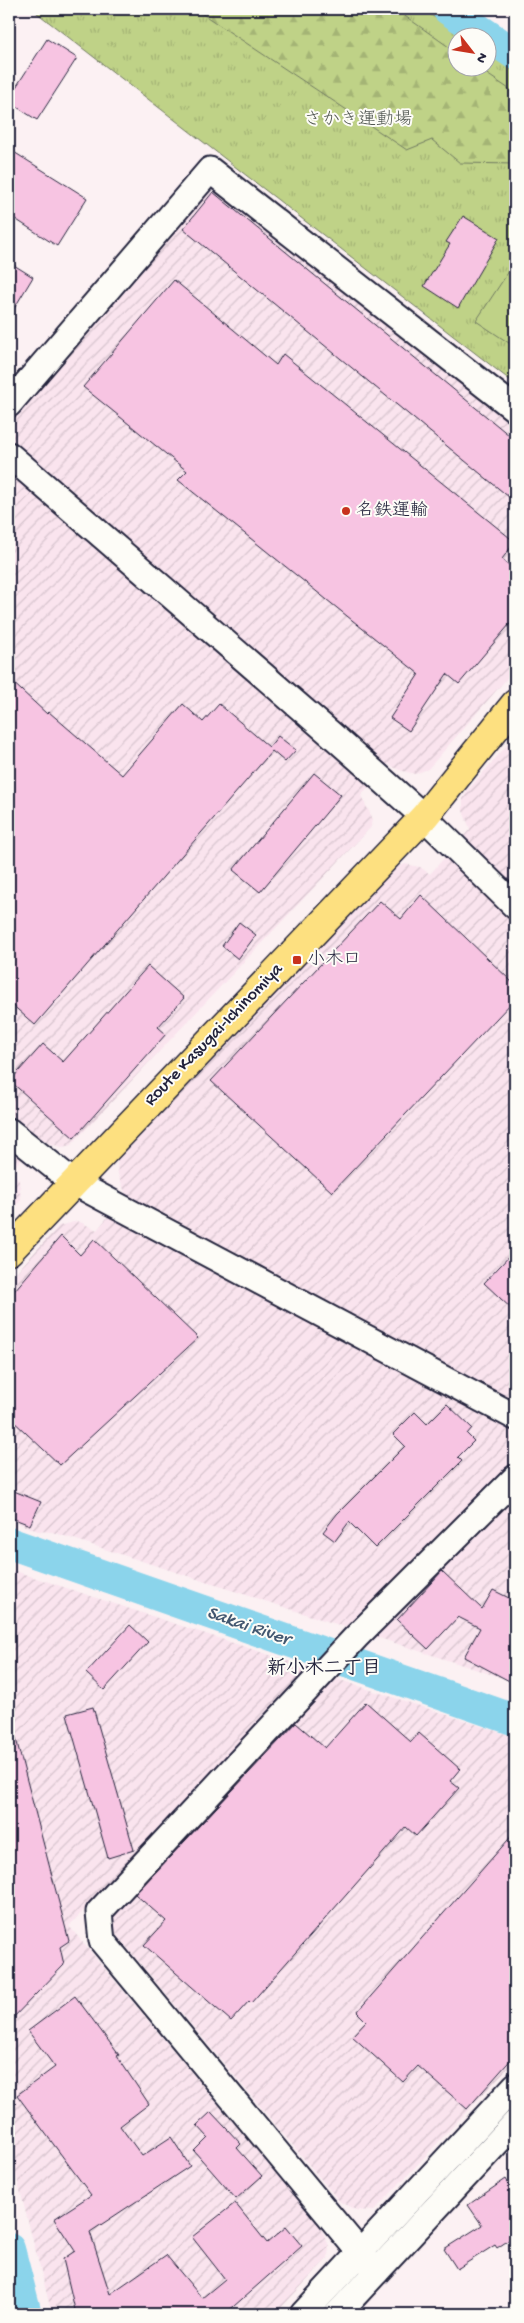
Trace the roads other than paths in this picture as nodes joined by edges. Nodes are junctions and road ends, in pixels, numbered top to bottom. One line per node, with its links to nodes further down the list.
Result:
1 (9, 404): 2 (street)
2 (515, 409)
3 (9, 455): 5 (street)
4 (515, 704): 5 (main road, Route Kasugai-Ichinomiya)
5 (424, 817): 6 (street); 8 (main road, Route Kasugai-Ichinomiya)
6 (515, 906)
7 (9, 1131): 8 (street)
8 (73, 1182): 9 (main road, Route Kasugai-Ichinomiya); 10 (street)
9 (9, 1251)
10 (515, 1418)
11 (515, 1478): 14 (street)
12 (515, 2086): 14 (street)
13 (515, 2123): 15 (street)
14 (360, 2253): 15 (street); 17 (street)
15 (376, 2272): 16 (street)
16 (346, 2310)
17 (303, 2314)

